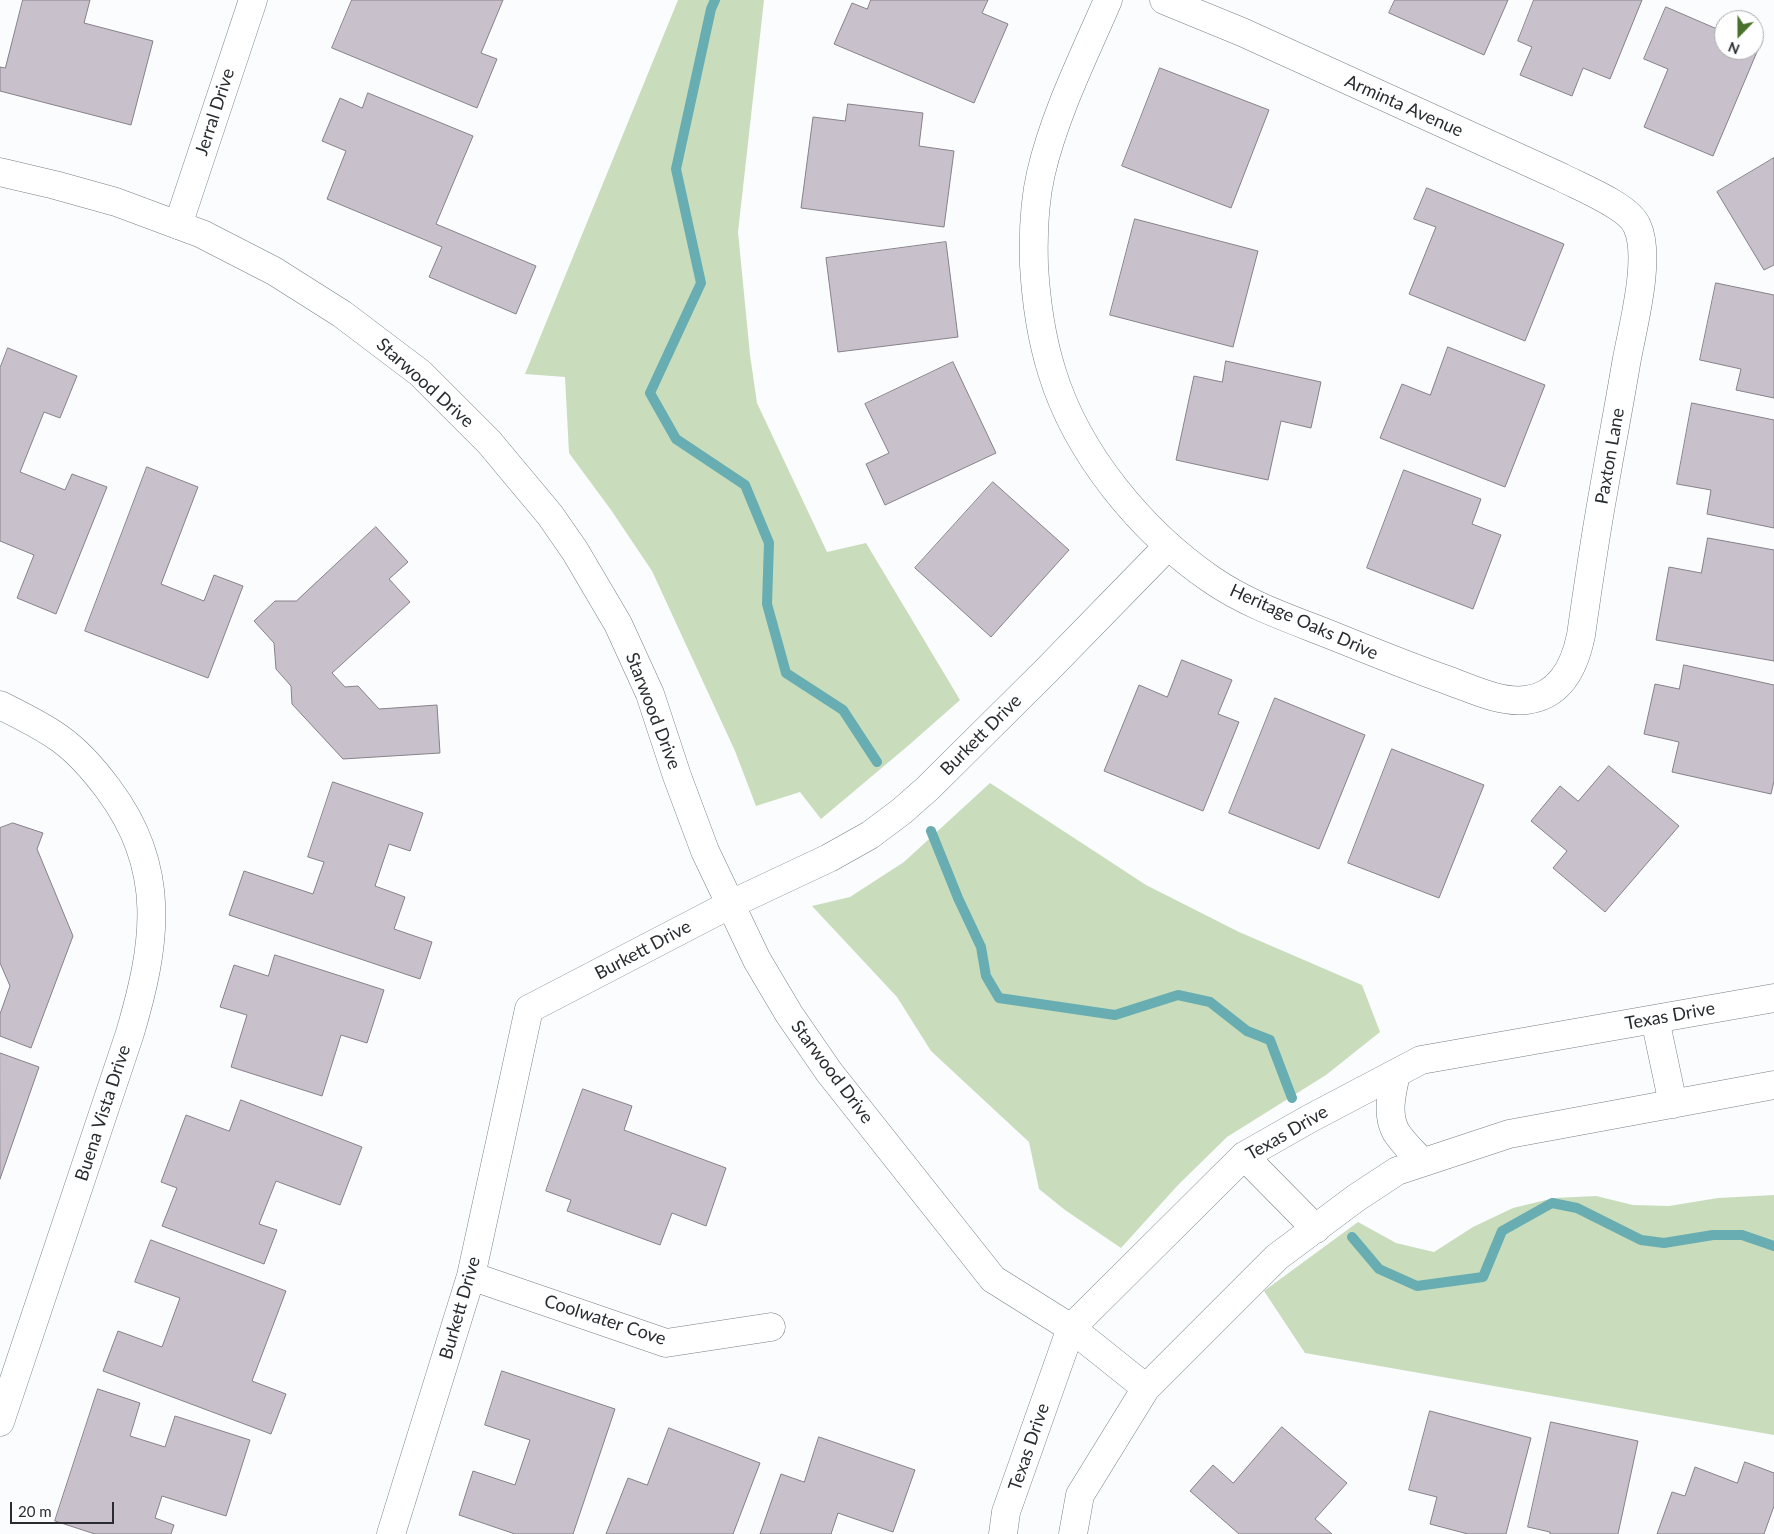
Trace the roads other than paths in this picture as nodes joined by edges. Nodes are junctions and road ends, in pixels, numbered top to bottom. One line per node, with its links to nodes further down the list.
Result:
1 (253, 0): 6 (street, Jerral Drive)
2 (1108, 0): 7 (street, Heritage Oaks Drive)
3 (1164, 0): 5 (street, Arminta Avenue)
4 (0, 172): 6 (street, Starwood Drive)
5 (1636, 224): 8 (street, Paxton Lane)
6 (178, 225): 10 (street, Starwood Drive)
7 (1168, 546): 8 (street, Heritage Oaks Drive); 10 (street, Burkett Drive)
8 (1560, 684)
9 (0, 705): 23 (street, Buena Vista Drive)
10 (729, 905): 19 (street, Burkett Drive); 21 (street, Starwood Drive)
11 (1774, 998): 12 (street, Texas Drive)
12 (1655, 1019): 13 (street, Texas Drive); 15 (street)
13 (1396, 1074): 16 (street, Texas Drive); 17 (street)
14 (1774, 1085): 15 (street)
15 (1673, 1104): 17 (street)
16 (1244, 1156): 18 (street); 21 (street, Texas Drive)
17 (1422, 1162): 18 (street)
18 (1316, 1228): 22 (street)
19 (471, 1276): 20 (street, Coolwater Cove); 24 (street, Burkett Drive)
20 (772, 1327)
21 (1071, 1328): 22 (street, Starwood Drive); 25 (street, Texas Drive)
22 (1146, 1388): 26 (street)
23 (0, 1422)
24 (391, 1534)
25 (1004, 1534)
26 (1073, 1534)

